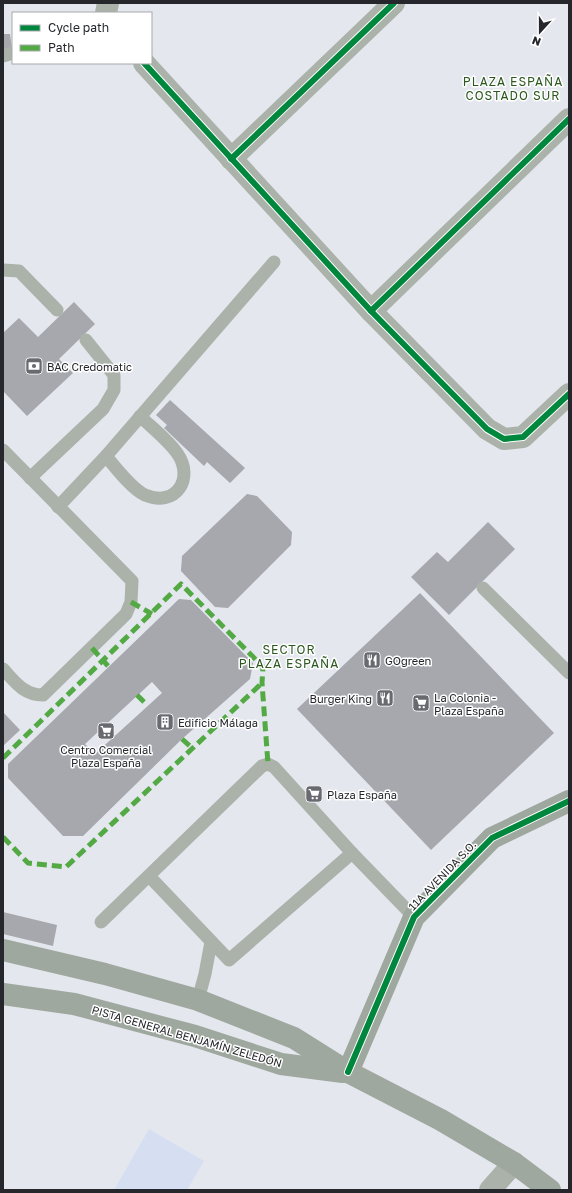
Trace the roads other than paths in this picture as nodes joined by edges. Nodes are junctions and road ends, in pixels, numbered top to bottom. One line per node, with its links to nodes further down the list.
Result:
1 (394, 3): 4 (street)
2 (145, 64): 4 (street)
3 (569, 119): 8 (street)
4 (231, 159): 8 (street)
5 (274, 262): 11 (lane)
6 (3, 270): 7 (lane)
7 (57, 310)
8 (371, 311): 10 (street)
9 (86, 340): 14 (lane)
10 (569, 394)
11 (140, 416): 13 (lane); 13 (lane)
12 (3, 450): 14 (lane)
13 (106, 456): 15 (lane)
14 (30, 478): 15 (lane)
15 (58, 507): 17 (lane)
16 (483, 588): 18 (lane)
17 (3, 669)
18 (569, 673)
19 (569, 801): 22 (main road, 11A AVENIDA S.O.)
20 (352, 853): 21 (lane); 22 (lane); 24 (lane)
21 (149, 876): 23 (lane); 24 (lane)
22 (414, 917): 28 (main road, 11A AVENIDA S.O.)
23 (101, 922)
24 (211, 942): 27 (lane)
25 (3, 950): 27 (main road, PISTA GENERAL BENJAMÍN ZELEDÓN)
26 (3, 994): 28 (main road, PISTA GENERAL BENJAMÍN ZELEDÓN)
27 (198, 1000): 28 (main road, PISTA GENERAL BENJAMÍN ZELEDÓN)
28 (348, 1072): 29 (main road, PISTA GENERAL BENJAMÍN ZELEDÓN)
29 (514, 1163): 30 (street); 31 (main road, PISTA GENERAL BENJAMÍN ZELEDÓN)
30 (490, 1190)
31 (550, 1190)

